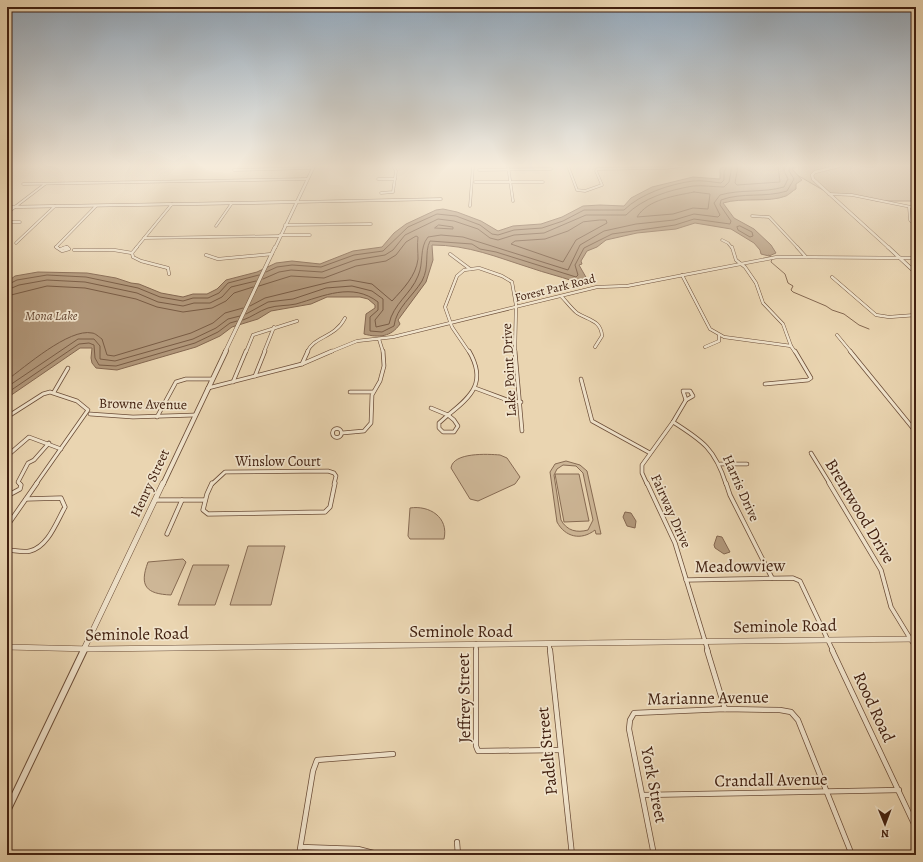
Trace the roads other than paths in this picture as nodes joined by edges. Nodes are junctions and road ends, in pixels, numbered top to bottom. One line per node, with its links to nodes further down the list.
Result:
1 (46, 206): 10 (street)
2 (55, 206): 25 (street)
3 (96, 206): 26 (street)
4 (170, 206): 23 (street)
5 (230, 206): 19 (street)
6 (294, 206): 18 (street, Henry Street)
7 (843, 206): 33 (street)
8 (905, 206): 11 (street)
9 (7, 207): 10 (street)
10 (15, 207): 13 (street)
11 (909, 207): 12 (street); 20 (street)
12 (916, 208)
13 (7, 213)
14 (752, 216): 32 (street)
15 (7, 222): 16 (street)
16 (20, 222)
17 (372, 224): 18 (street)
18 (285, 225): 22 (street, Henry Street)
19 (216, 226)
20 (916, 227)
21 (310, 235): 22 (street)
22 (280, 236): 23 (street); 29 (street, Henry Street)
23 (144, 238): 28 (street)
24 (722, 240): 35 (street)
25 (16, 243)
26 (61, 249)
27 (74, 250): 28 (street)
28 (132, 252): 38 (street)
29 (272, 254): 31 (street); 57 (street, Henry Street)
30 (450, 254): 36 (street)
31 (206, 255)
32 (806, 257): 33 (street, Forest Park Road); 35 (street, Forest Park Road)
33 (899, 257): 34 (street, Forest Park Road); 37 (street)
34 (916, 258)
35 (740, 263): 39 (street, Forest Park Road); 51 (street)
36 (470, 269): 42 (street, Lake Point Drive); 46 (street)
37 (916, 273)
38 (169, 274)
39 (682, 275): 41 (street, Forest Park Road); 49 (street)
40 (832, 277): 43 (street)
41 (561, 296): 42 (street, Forest Park Road); 52 (street)
42 (516, 307): 46 (street, Forest Park Road); 67 (street, Lake Point Drive)
43 (916, 315)
44 (345, 318): 54 (street)
45 (297, 321): 47 (street)
46 (451, 324): 50 (street, Forest Park Road); 62 (street)
47 (274, 328): 56 (street); 59 (street)
48 (838, 335): 76 (street)
49 (719, 336): 51 (street); 53 (street)
50 (379, 339): 54 (street, Forest Park Road); 65 (street)
51 (791, 346): 60 (street)
52 (595, 347)
53 (705, 347)
54 (302, 364): 56 (street, Forest Park Road)
55 (68, 368): 63 (street)
56 (255, 376): 59 (street, Forest Park Road)
57 (212, 379): 61 (street, Henry Street); 73 (street)
58 (581, 379): 80 (street)
59 (233, 382): 61 (street, Forest Park Road)
60 (765, 384)
61 (208, 388): 70 (street, Henry Street)
62 (475, 388): 67 (street); 71 (street)
63 (52, 392): 72 (street); 79 (street)
64 (350, 392): 65 (street)
65 (373, 392): 77 (street)
66 (686, 400): 74 (street, Fairway Drive)
67 (520, 402): 75 (street, Lake Point Drive)
68 (431, 408): 71 (street)
69 (90, 414): 73 (street, Browne Avenue)
70 (195, 415): 73 (street, Browne Avenue); 87 (street, Henry Street)
71 (448, 416): 71 (street)
72 (7, 417)
73 (156, 417)
74 (673, 422): 80 (street, Fairway Drive); 83 (street, Harris Drive)
75 (522, 430)
76 (916, 432)
77 (342, 433)
78 (49, 443): 79 (street); 82 (street); 85 (street)
79 (61, 449): 86 (street)
80 (650, 453): 94 (street, Fairway Drive)
81 (811, 453): 95 (street, Brentwood Drive)
82 (7, 456)
83 (720, 464): 84 (street); 93 (street, Harris Drive)
84 (746, 464)
85 (7, 496)
86 (26, 498): 90 (street); 92 (street)
87 (155, 500): 88 (street); 102 (street, Henry Street)
88 (182, 500): 89 (street); 91 (street)
89 (205, 500): 89 (street, Winslow Court)
90 (7, 526)
91 (167, 534)
92 (7, 550)
93 (772, 578): 94 (street, Meadowview); 96 (street, Meadowview)
94 (686, 580): 97 (street, Fairway Drive)
95 (914, 639): 96 (street, Seminole Road); 101 (street, Brentwood Drive)
96 (829, 640): 97 (street, Seminole Road); 107 (street, Rood Road)
97 (705, 642): 99 (street, Seminole Road); 103 (street, Fairway Drive)
98 (476, 644): 99 (street, Seminole Road); 102 (street, Seminole Road); 105 (street, Jeffrey Street)
99 (549, 644): 105 (street, Padelt Street)
100 (7, 647): 102 (street, Seminole Road)
101 (916, 648)
102 (84, 649): 110 (street, Henry Street)
103 (725, 709): 104 (street, Marianne Avenue); 108 (street, Marianne Avenue)
104 (630, 720): 109 (street, York Street)
105 (560, 750): 117 (street, Padelt Street)
106 (393, 754): 113 (street)
107 (899, 790): 108 (street, Crandall Avenue); 111 (street, Rood Road)
108 (828, 792): 109 (street, Crandall Avenue); 119 (street)
109 (644, 795): 118 (street, York Street)
110 (7, 811)
111 (916, 828)
112 (457, 842): 116 (street)
113 (301, 847): 114 (street); 115 (street)
114 (377, 854)
115 (299, 855)
116 (458, 855)
117 (572, 855)
118 (654, 855)
119 (852, 855)

